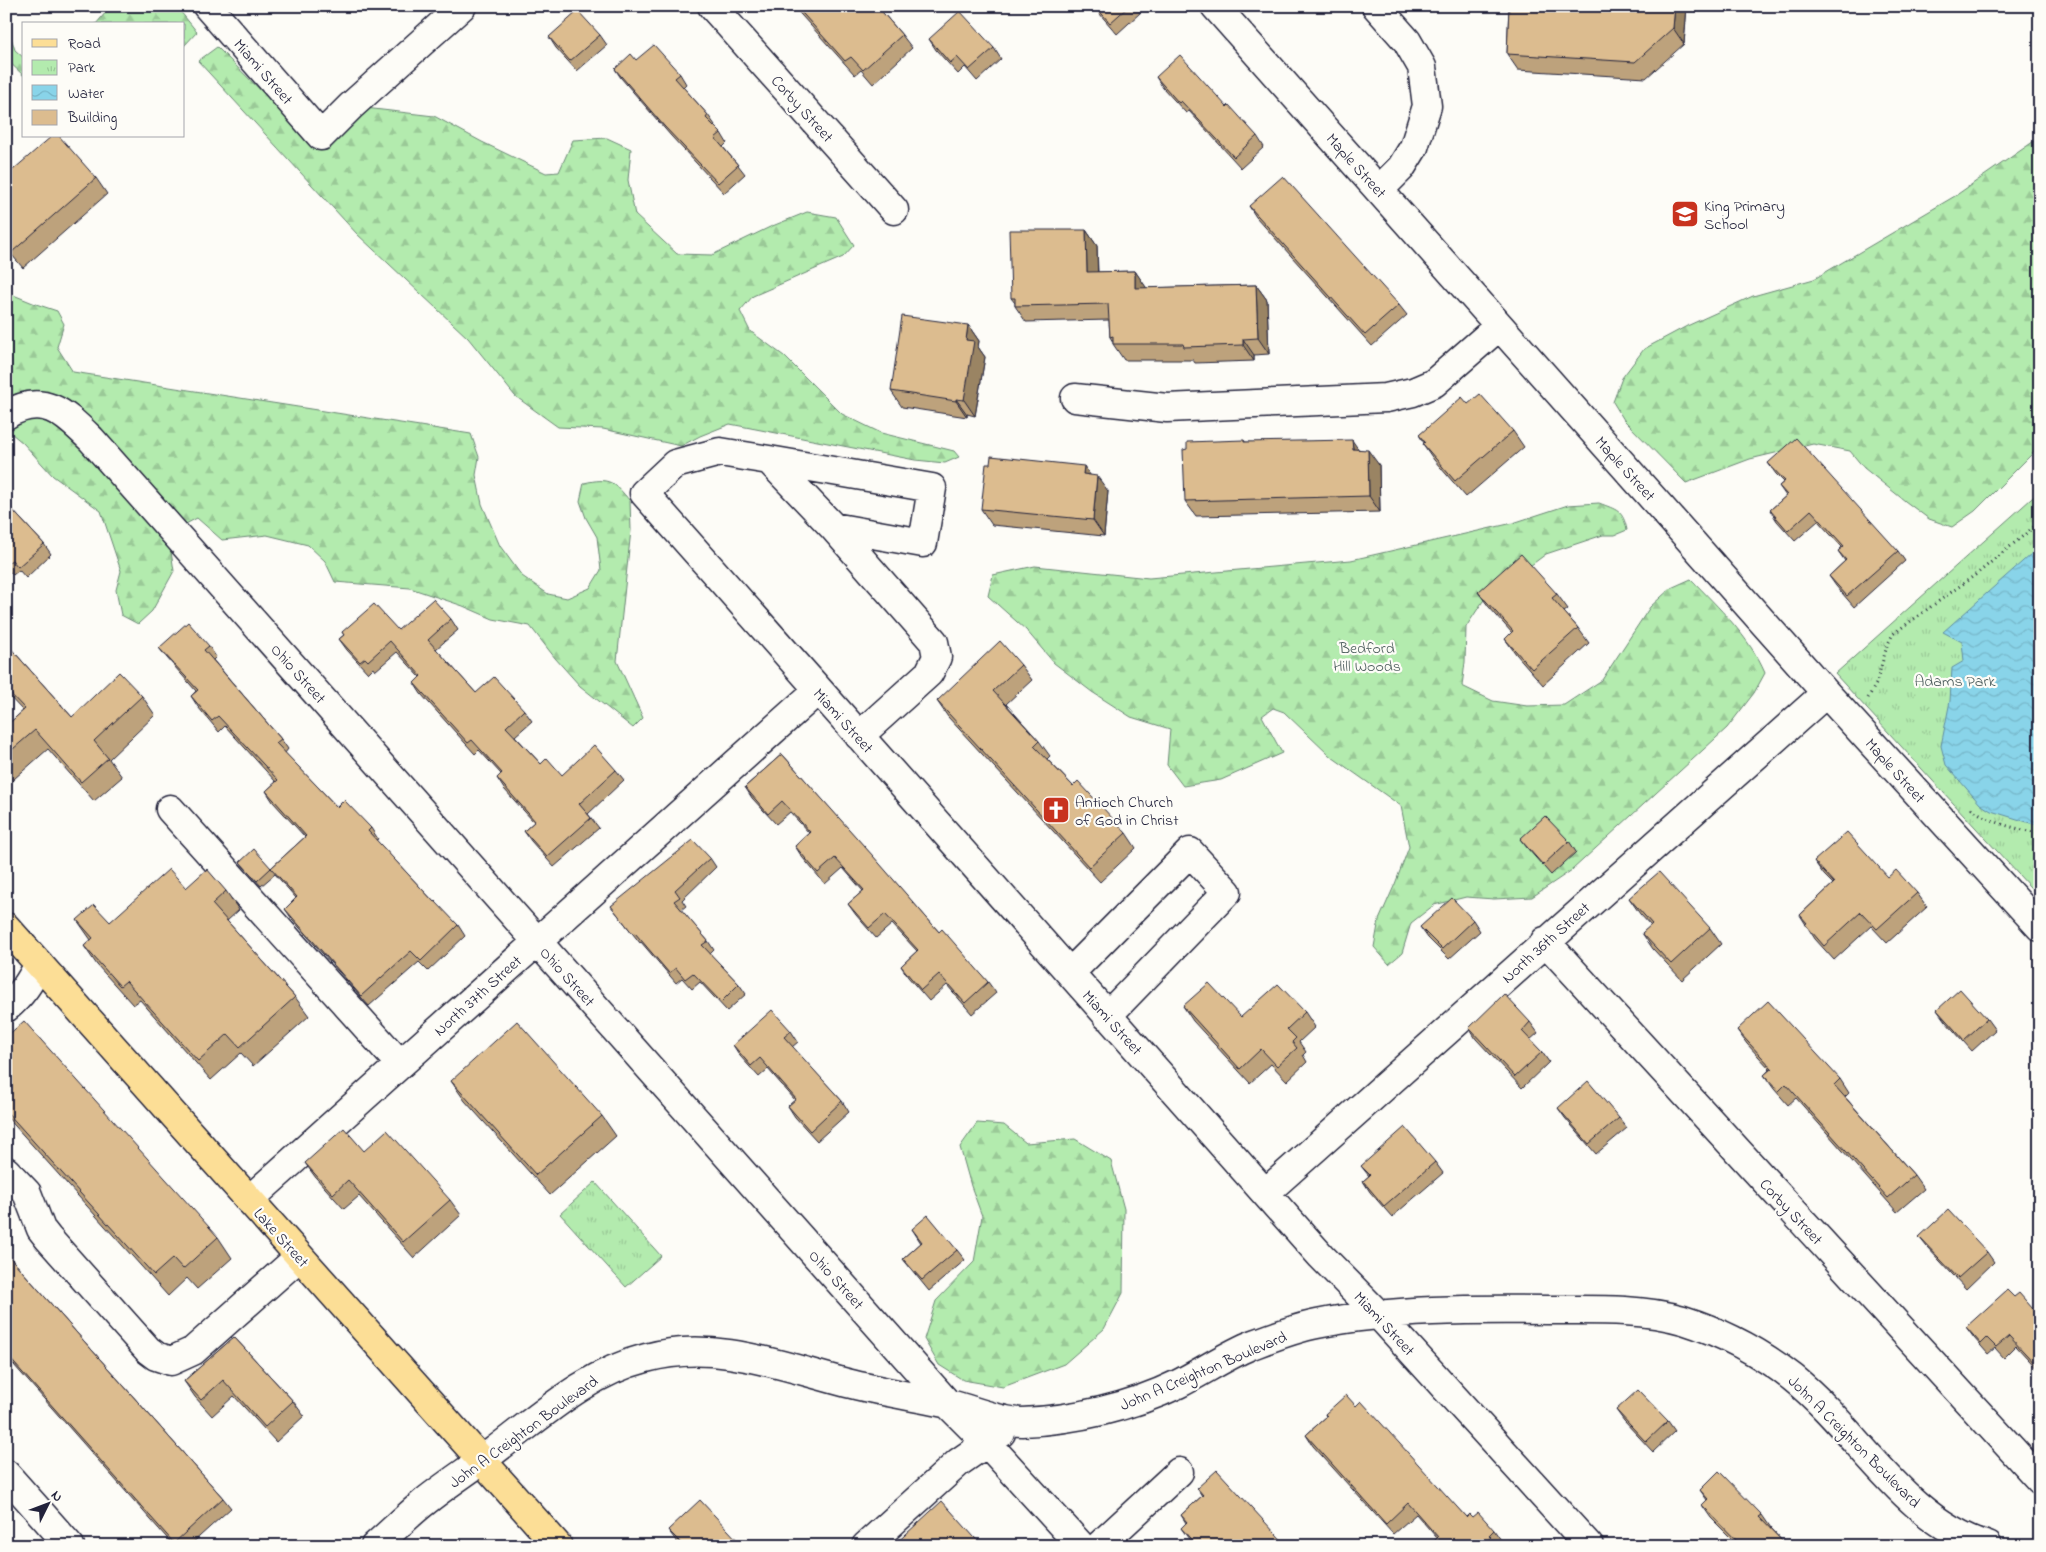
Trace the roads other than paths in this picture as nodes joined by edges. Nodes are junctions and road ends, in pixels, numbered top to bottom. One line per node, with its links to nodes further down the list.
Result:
1 (207, 6): 2 (street, Miami Street)
2 (462, 6)
3 (712, 6): 7 (street, Corby Street)
4 (1215, 6): 6 (street, Maple Street)
5 (1376, 6): 6 (street)
6 (1379, 190): 8 (street, Maple Street)
7 (894, 210)
8 (1499, 326): 9 (street); 14 (street, Maple Street)
9 (1074, 398)
10 (6, 415): 19 (street, Ohio Street)
11 (769, 460): 12 (street); 12 (street); 13 (street, Miami Street)
12 (833, 527): 15 (street)
13 (818, 690): 15 (street, Miami Street); 19 (street, North 37th Street)
14 (1826, 693): 18 (street, Maple Street); 20 (street, North 36th Street)
15 (858, 736): 22 (street, Miami Street)
16 (170, 809): 25 (street)
17 (6, 927): 21 (main road, Lake Street)
18 (2040, 927)
19 (537, 941): 25 (street, North 37th Street); 31 (street, Ohio Street)
20 (1545, 941): 27 (street, North 36th Street); 37 (street, Corby Street)
21 (39, 964): 23 (street); 28 (main road, Lake Street)
22 (1070, 973): 24 (street, Miami Street); 24 (street)
23 (6, 1008)
24 (1107, 1016): 27 (street, Miami Street)
25 (400, 1064): 28 (street, North 37th Street)
26 (6, 1171): 29 (street)
27 (1265, 1192): 30 (street, Miami Street)
28 (249, 1200): 29 (main road, Lake Street)
29 (299, 1256): 34 (main road, Lake Street)
30 (1379, 1315): 32 (street, John A Creighton Boulevard); 44 (street, Miami Street); 45 (street, John A Creighton Boulevard)
31 (948, 1404): 32 (street, John A Creighton Boulevard); 33 (street, Ohio Street); 34 (street, John A Creighton Boulevard)
32 (1017, 1422): 33 (street)
33 (988, 1443): 41 (street); 42 (street, Ohio Street)
34 (482, 1461): 39 (street, John A Creighton Boulevard); 40 (main road, Lake Street)
35 (1180, 1472): 43 (street)
36 (6, 1474): 38 (street)
37 (2040, 1480)
38 (70, 1546)
39 (375, 1546)
40 (558, 1546)
41 (866, 1546)
42 (1081, 1546)
43 (1099, 1546)
44 (1589, 1546)
45 (1988, 1546)

